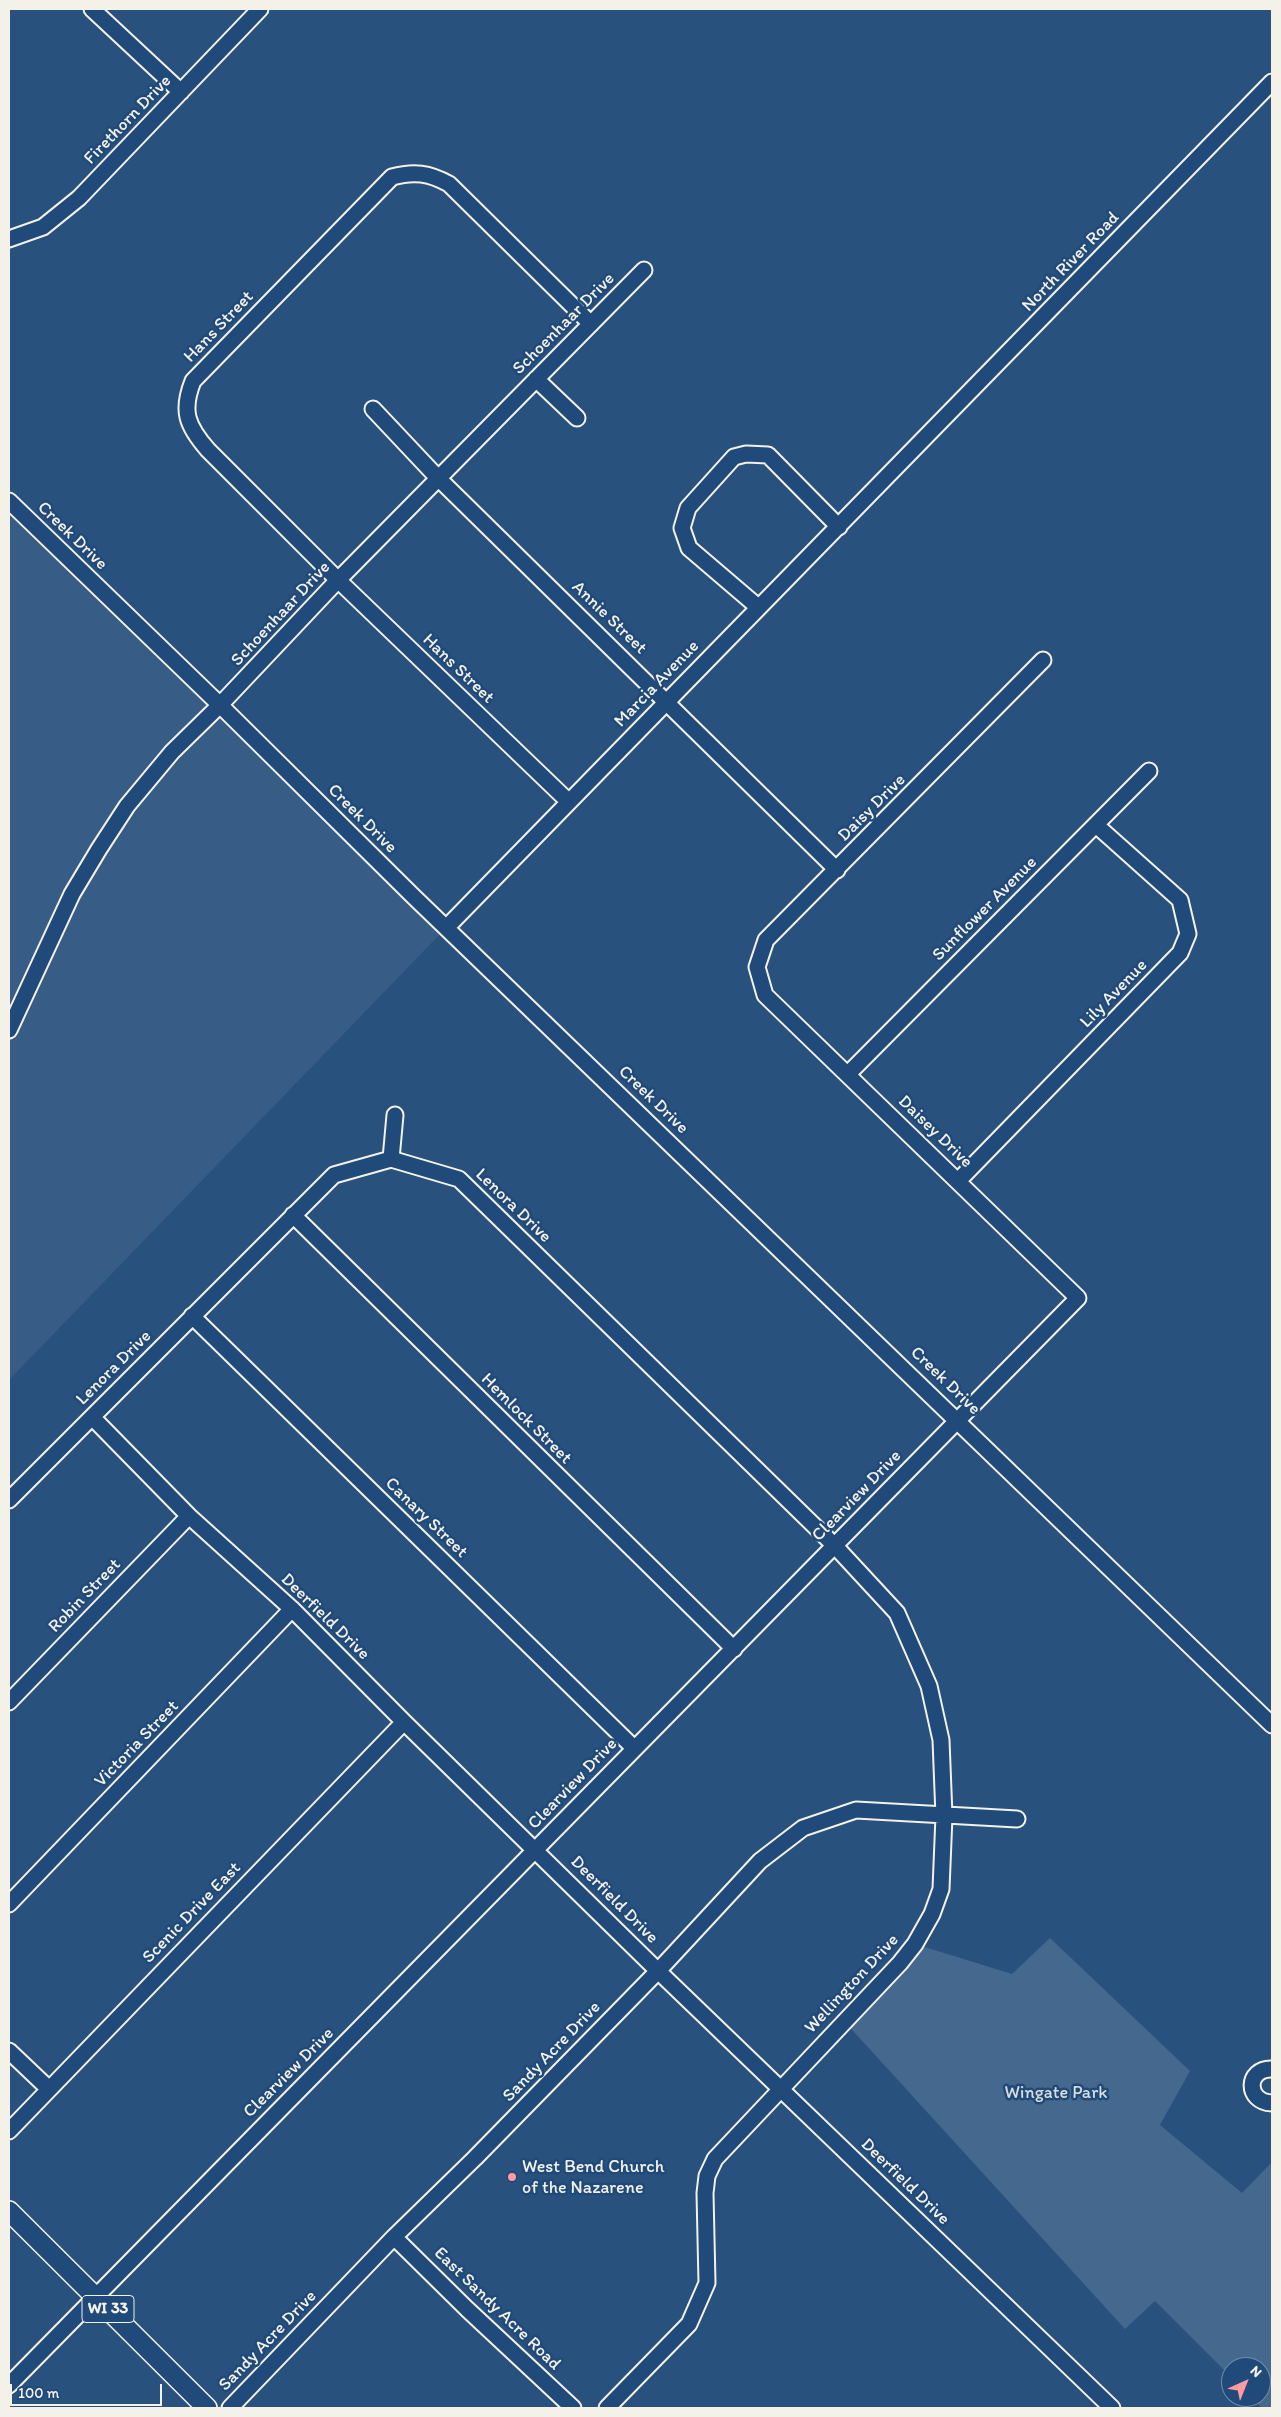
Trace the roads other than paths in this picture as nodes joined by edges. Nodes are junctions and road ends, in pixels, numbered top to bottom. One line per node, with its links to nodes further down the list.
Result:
1 (92, 9): 4 (street)
2 (260, 9): 4 (street, Firethorn Drive)
3 (1272, 82): 11 (street, North River Road)
4 (181, 92): 5 (street, Firethorn Drive)
5 (9, 239)
6 (644, 270): 7 (street, Schoenhaar Drive)
7 (591, 324): 8 (street, Schoenhaar Drive); 15 (street, Hans Street)
8 (536, 379): 10 (street); 12 (street, Schoenhaar Drive)
9 (373, 408): 12 (street, Annie Street)
10 (577, 418)
11 (896, 469): 14 (street, Marcia Avenue)
12 (438, 478): 15 (street, Schoenhaar Drive); 18 (street, Annie Street)
13 (9, 501): 19 (street, Creek Drive)
14 (839, 526): 16 (street, Marcia Avenue); 16 (street)
15 (338, 580): 19 (street, Schoenhaar Drive); 21 (street, Hans Street)
16 (758, 607): 18 (street, Marcia Avenue)
17 (1043, 660): 23 (street, Daisy Drive)
18 (667, 701): 21 (street, Marcia Avenue); 23 (street, Annie Street)
19 (220, 705): 24 (street, Creek Drive); 26 (street, Schoenhaar Drive)
20 (1149, 771): 22 (street, Sunflower Avenue)
21 (569, 802): 24 (street, Marcia Avenue)
22 (1096, 824): 27 (street, Sunflower Avenue); 30 (street, Lily Avenue)
23 (837, 870): 25 (street, Daisy Drive)
24 (447, 927): 35 (street, Creek Drive)
25 (765, 995): 27 (street, Daisey Drive)
26 (9, 1030)
27 (848, 1074): 30 (street, Daisey Drive)
28 (394, 1116): 29 (street)
29 (391, 1159): 31 (street, Lenora Drive); 38 (street, Lenora Drive)
30 (958, 1181): 32 (street, Daisey Drive)
31 (293, 1215): 33 (street, Lenora Drive); 40 (street, Hemlock Street)
32 (1078, 1298): 35 (street, Clearview Drive)
33 (192, 1316): 34 (street, Lenora Drive); 44 (street, Canary Street)
34 (92, 1417): 36 (street, Lenora Drive); 37 (street, Deerfield Drive)
35 (958, 1420): 38 (street, Clearview Drive); 43 (street, Creek Drive)
36 (9, 1500)
37 (189, 1516): 39 (street, Deerfield Drive); 41 (street, Robin Street)
38 (835, 1546): 40 (street, Clearview Drive); 45 (street, Wellington Drive)
39 (292, 1609): 42 (street, Deerfield Drive); 48 (street, Victoria Street)
40 (734, 1649): 44 (street, Clearview Drive)
41 (9, 1702)
42 (404, 1722): 47 (street, Deerfield Drive); 53 (street, Scenic Drive East)
43 (1272, 1725)
44 (634, 1748): 47 (street, Clearview Drive)
45 (944, 1816): 46 (street, Sandy Acre Drive); 49 (street, Sandy Acre Drive); 52 (street, Wellington Drive)
46 (1017, 1819)
47 (536, 1850): 49 (street, Deerfield Drive); 58 (street, Clearview Drive)
48 (9, 1904)
49 (658, 1970): 52 (street, Deerfield Drive); 57 (street, Sandy Acre Drive)
50 (9, 2051): 53 (street)
51 (1272, 2069): 54 (street)
52 (781, 2088): 63 (street, Wellington Drive); 64 (street, Deerfield Drive)
53 (49, 2089): 55 (street, Scenic Drive East)
54 (1272, 2103)
55 (9, 2131)
56 (9, 2211): 58 (main road, WI 33)
57 (394, 2237): 61 (street, Sandy Acre Drive); 62 (street, East Sandy Acre Road)
58 (95, 2296): 59 (street, Clearview Drive); 60 (main road, WI 33)
59 (9, 2385)
60 (208, 2408)
61 (230, 2408)
62 (573, 2408)
63 (607, 2408)
64 (1112, 2408)

